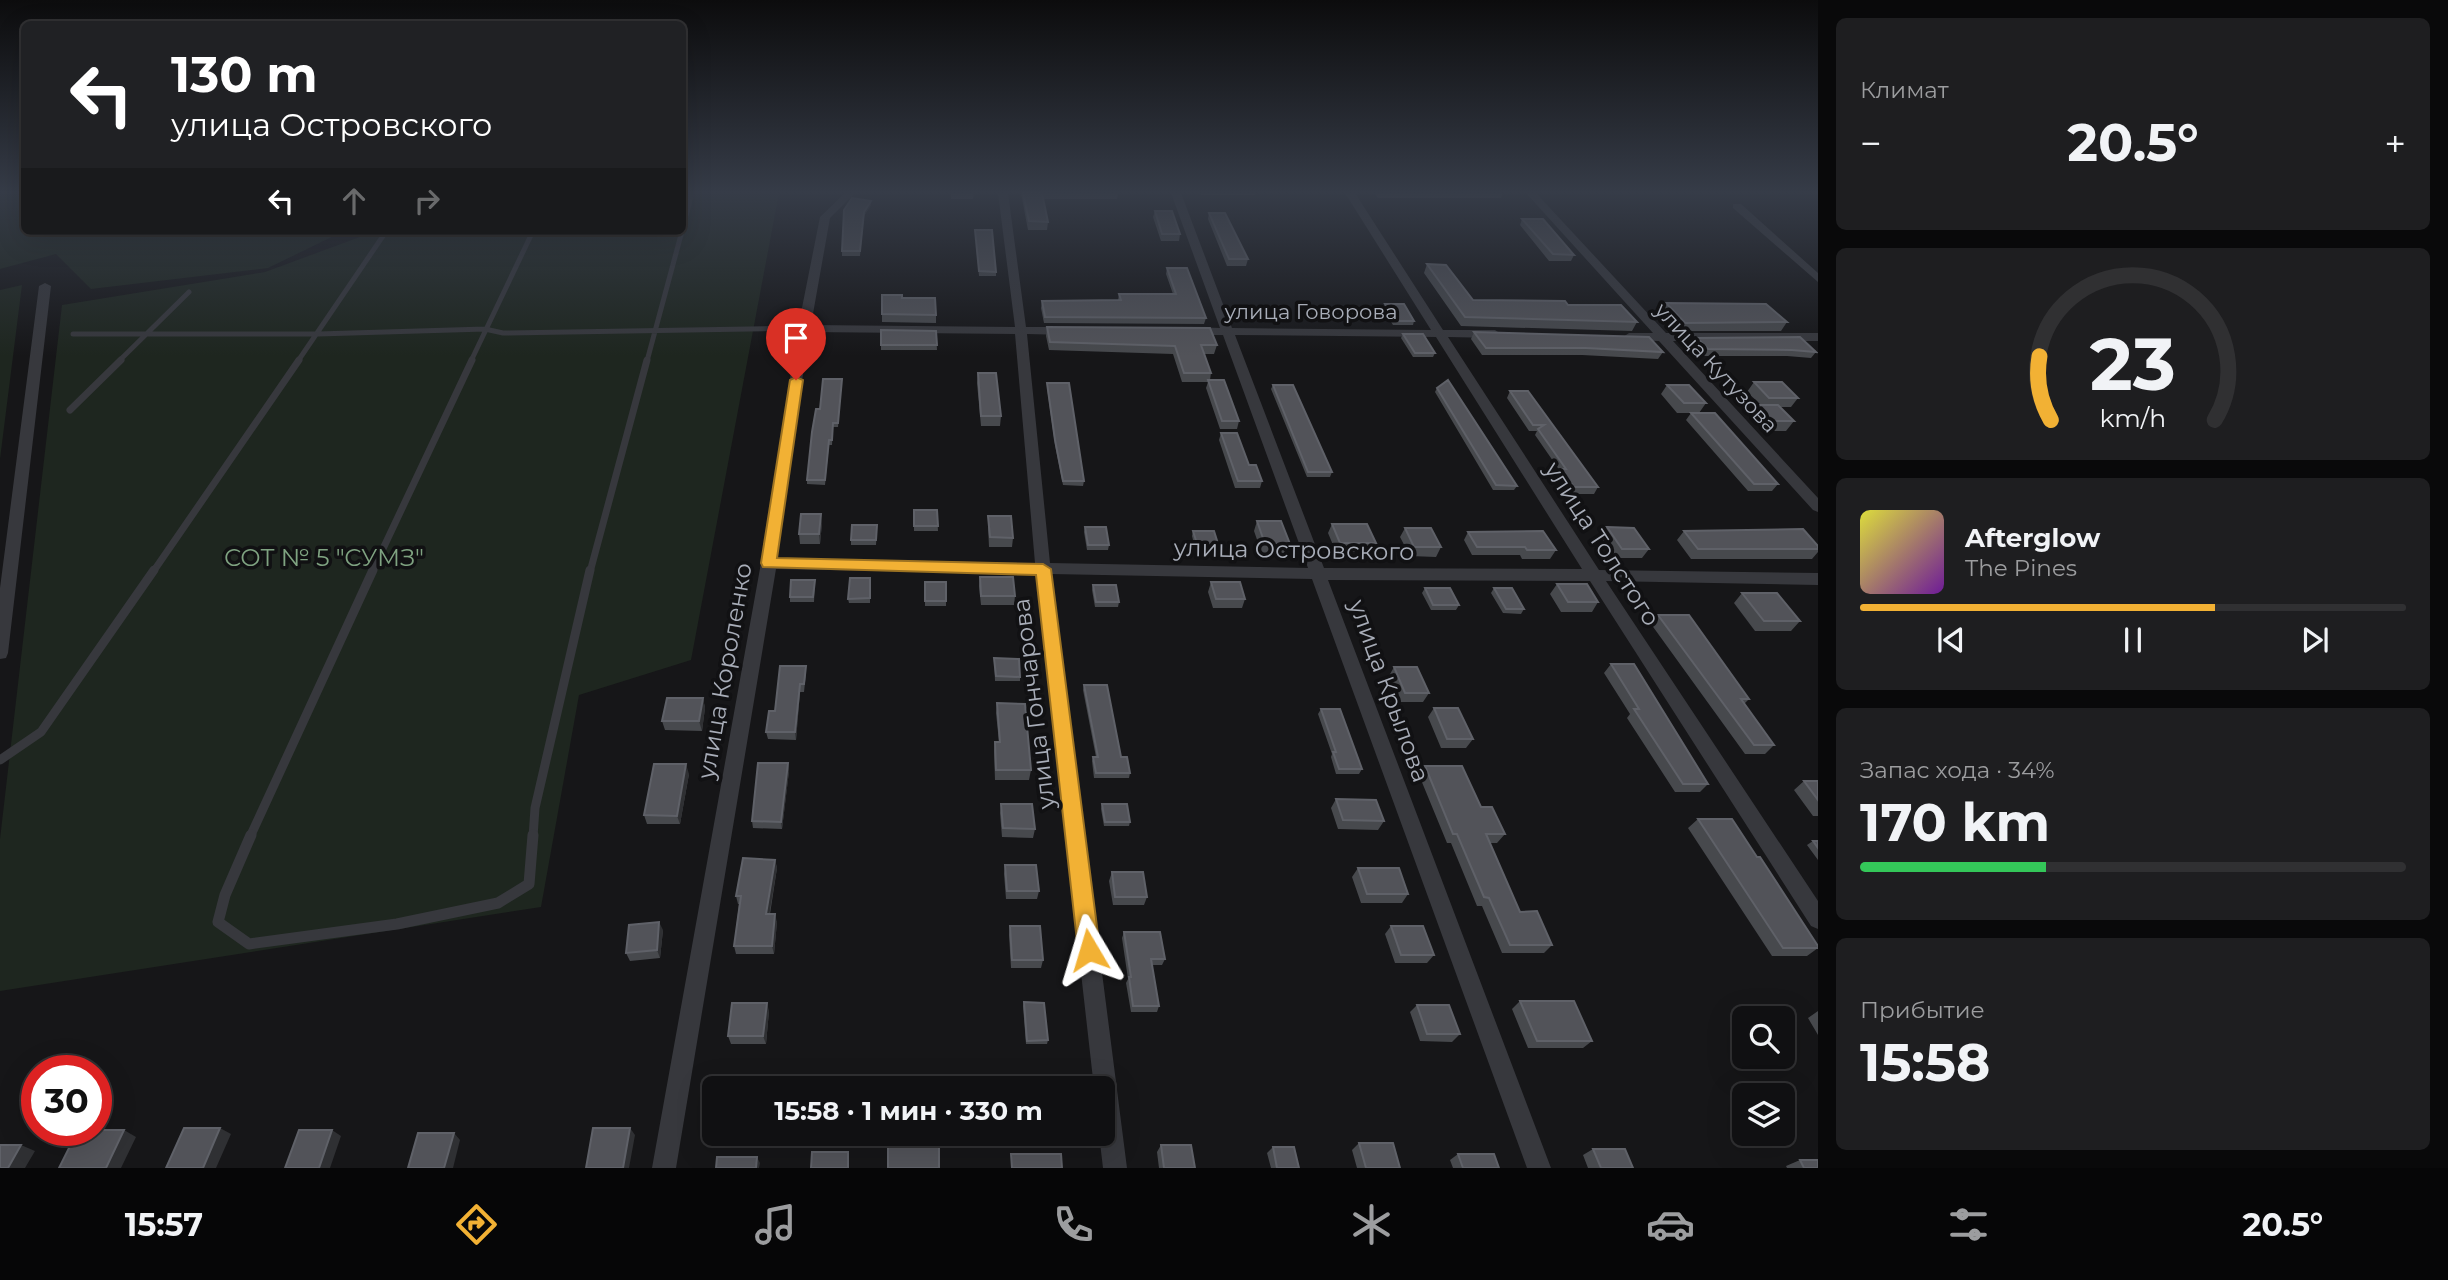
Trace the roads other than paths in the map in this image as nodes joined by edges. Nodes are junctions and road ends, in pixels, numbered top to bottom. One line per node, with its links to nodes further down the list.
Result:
1 (375, 248): 22 (lane)
2 (525, 248): 14 (lane)
3 (678, 248): 15 (lane)
4 (819, 248): 13 (street, улица Короленко)
5 (1010, 248): 16 (street, улица Гончарова)
6 (1197, 248): 19 (street, улица Крылова)
7 (1385, 248): 20 (street, улица Толстого)
8 (1580, 248): 27 (street, улица Кутузова)
9 (1783, 248): 10 (street)
10 (1818, 279)
11 (45, 286): 35 (street)
12 (189, 292): 24 (lane)
13 (804, 328): 15 (lane); 16 (street); 30 (street, улица Короленко)
14 (485, 329): 15 (lane); 15 (lane); 22 (lane)
15 (657, 329)
16 (1021, 331): 17 (street); 31 (street, улица Гончарова)
17 (1077, 331)
18 (1174, 331): 19 (street, улица Говорова)
19 (1229, 331): 20 (street, улица Говорова); 32 (street, улица Крылова)
20 (1440, 332): 23 (street, улица Говорова); 33 (street, улица Толстого)
21 (73, 334): 24 (lane)
22 (318, 334): 24 (lane); 36 (lane)
23 (1509, 334)
24 (146, 335): 28 (lane)
25 (1620, 337): 27 (street)
26 (1818, 337): 27 (street)
27 (1662, 338): 29 (street, улица Кутузова)
28 (70, 410)
29 (1818, 507)
30 (769, 563): 31 (street, улица Островского); 38 (street, улица Короленко)
31 (1043, 569): 32 (street, улица Островского); 39 (street, улица Гончарова)
32 (1320, 574): 33 (street, улица Островского); 40 (street, улица Крылова)
33 (1594, 575): 34 (street, улица Островского); 37 (street, улица Толстого)
34 (1818, 579)
35 (0, 653)
36 (0, 761)
37 (1818, 919)
38 (664, 1168)
39 (1115, 1168)
40 (1539, 1168)

